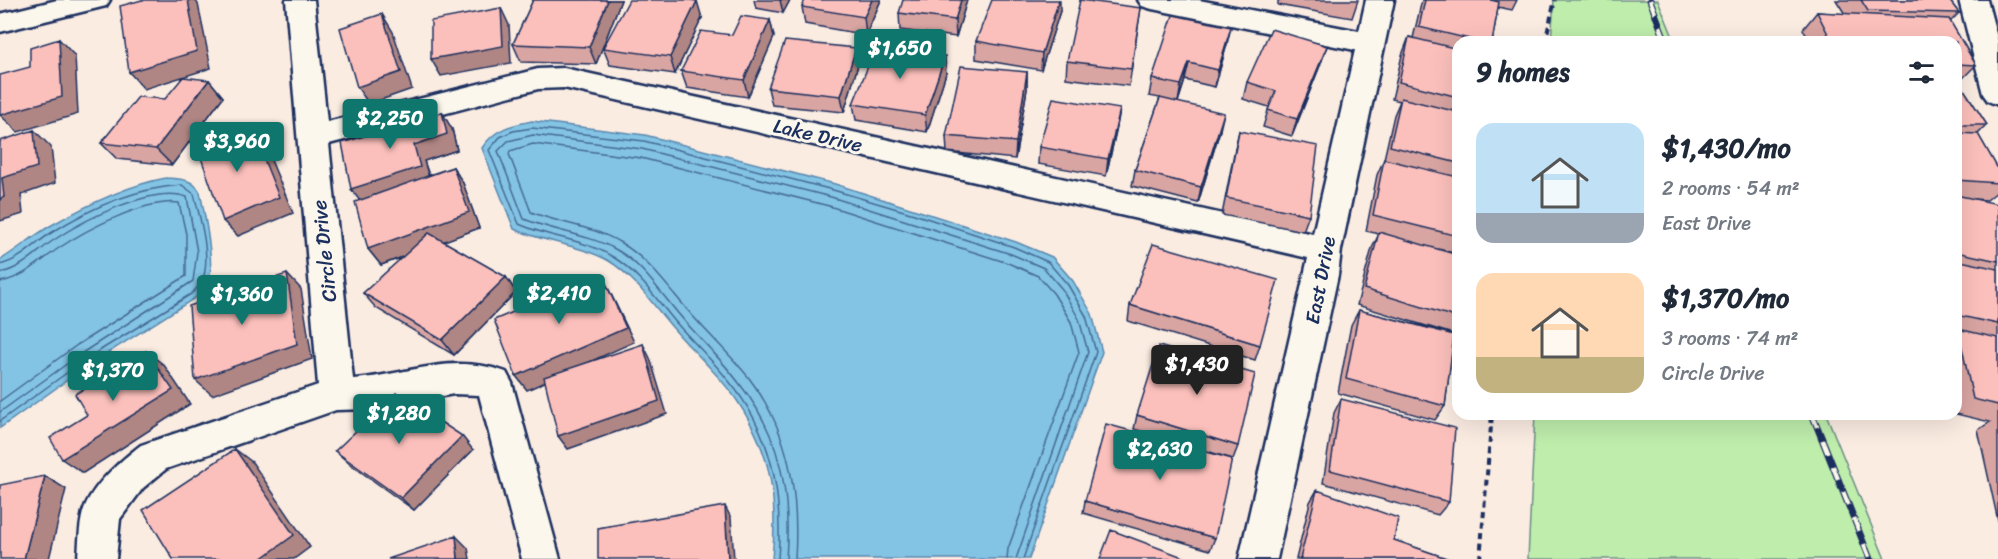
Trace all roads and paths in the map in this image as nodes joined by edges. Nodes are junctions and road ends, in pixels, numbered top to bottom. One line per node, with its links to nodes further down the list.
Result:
1 (96, 0): 7 (street)
2 (300, 0): 11 (street, Circle Drive)
3 (1152, 0): 9 (street)
4 (1380, 0): 9 (street, East Drive)
5 (1555, 0): 8 (path)
6 (1973, 0): 10 (street)
7 (0, 23)
8 (1546, 36)
9 (1370, 43): 12 (street, East Drive)
10 (1998, 94)
11 (313, 138): 12 (street, Lake Drive); 13 (street, Circle Drive)
12 (1325, 250): 17 (street, East Drive)
13 (336, 394): 15 (street); 16 (street)
14 (1492, 420): 18 (path)
15 (97, 559)
16 (542, 559)
17 (1258, 559)
18 (1480, 559)

